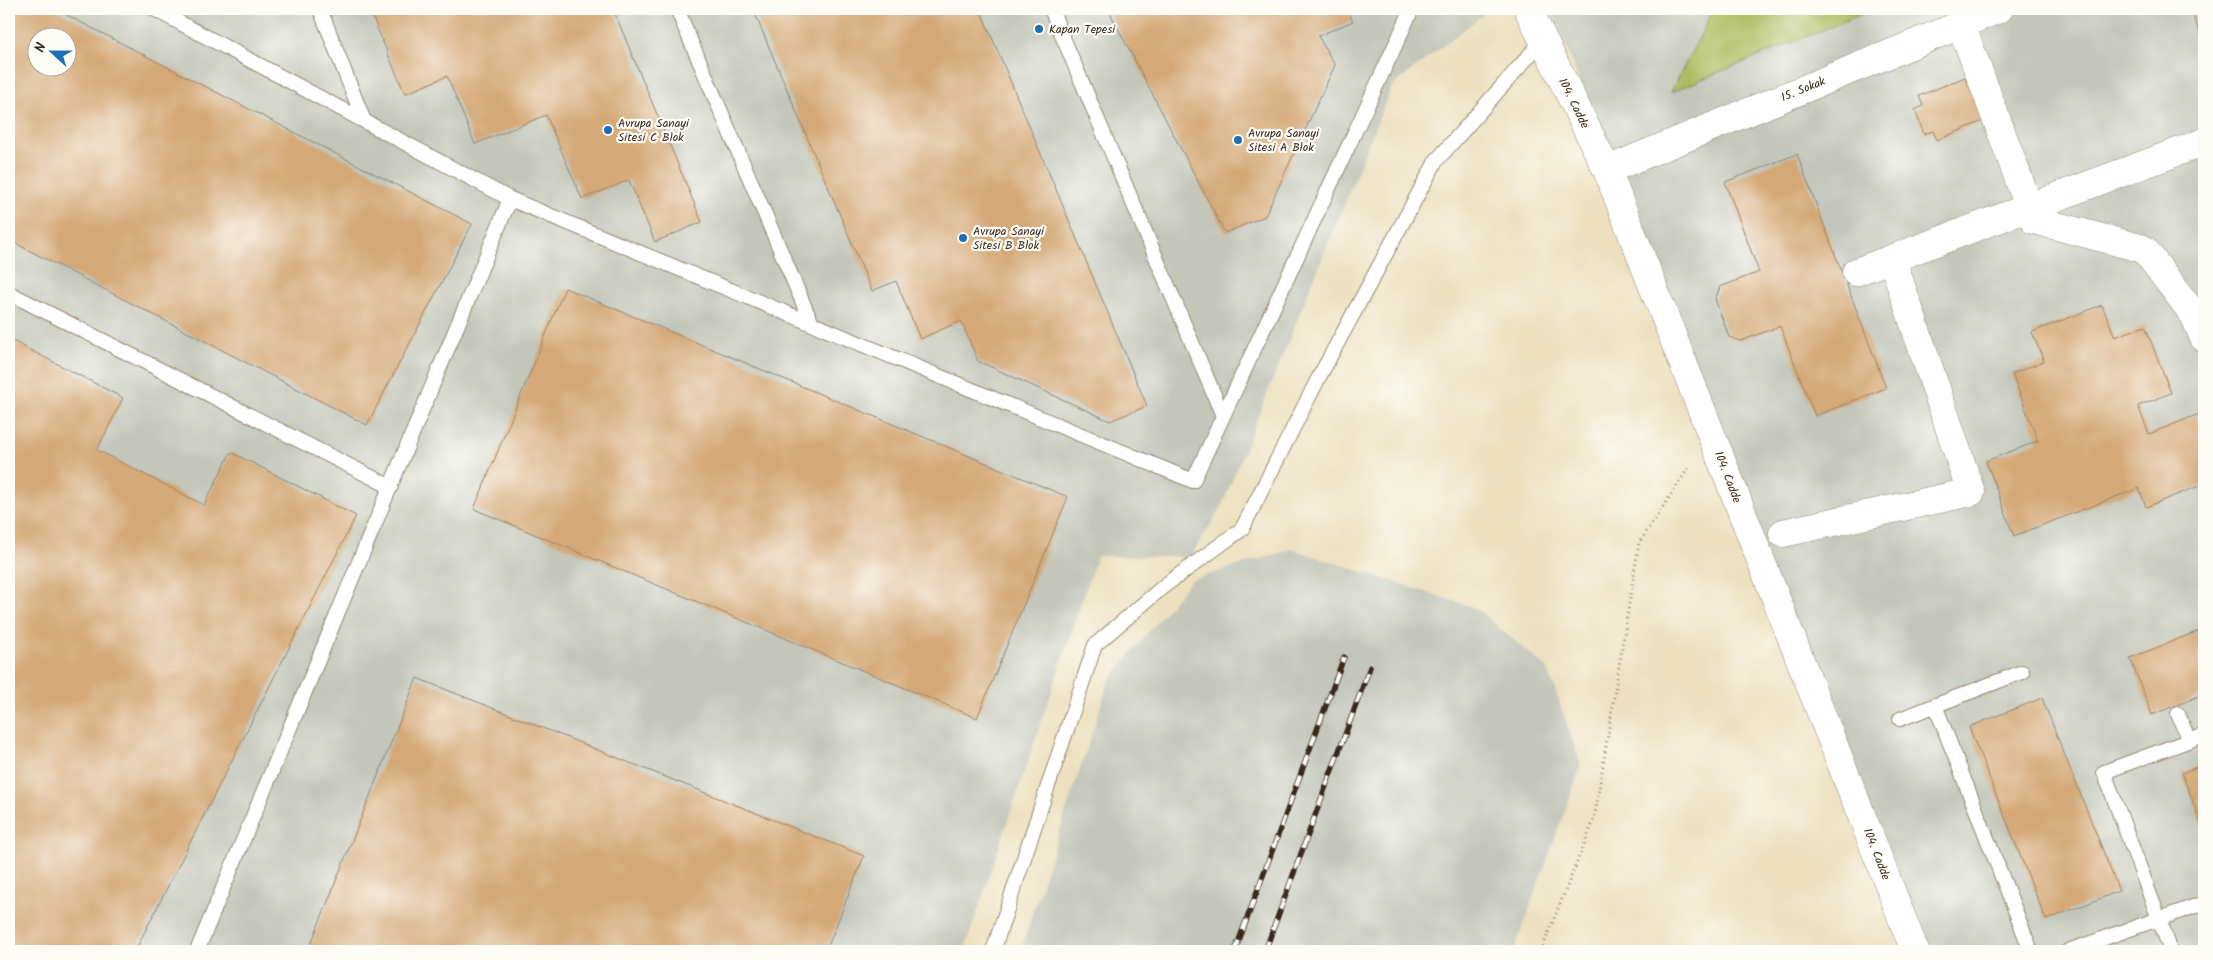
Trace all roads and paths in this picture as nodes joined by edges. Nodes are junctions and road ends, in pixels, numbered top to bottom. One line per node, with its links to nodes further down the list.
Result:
1 (154, 9): 10 (lane)
2 (320, 9): 10 (lane)
3 (677, 9): 18 (lane)
4 (1051, 9): 20 (lane)
5 (1412, 9): 20 (lane)
6 (1528, 9): 9 (street, 104. Cadde)
7 (1999, 9): 8 (street, 15. Sokak)
8 (1961, 24): 12 (street, 15. Sokak); 14 (street)
9 (1543, 40): 12 (street, 104. Cadde); 33 (lane)
10 (364, 121): 13 (lane)
11 (2204, 142): 14 (street)
12 (1607, 170): 21 (street, 104. Cadde)
13 (510, 199): 18 (lane); 22 (lane)
14 (2029, 209): 15 (street); 19 (street)
15 (1892, 259): 16 (street); 23 (street)
16 (1856, 272)
17 (9, 293): 22 (lane)
18 (812, 324): 20 (lane)
19 (2204, 338)
20 (1223, 416)
21 (1711, 433): 34 (path); 35 (street, 104. Cadde)
22 (391, 486): 32 (lane)
23 (1783, 534)
24 (2022, 672): 25 (lane)
25 (1935, 706): 27 (lane); 36 (lane)
26 (2178, 714): 29 (lane)
27 (1900, 719)
28 (2204, 735): 29 (lane)
29 (2189, 740): 31 (lane)
30 (2204, 903): 31 (lane)
31 (2159, 921): 37 (lane); 38 (lane)
32 (197, 951)
33 (993, 951)
34 (1541, 951)
35 (1915, 951)
36 (2031, 951)
37 (2068, 951)
38 (2171, 951)

